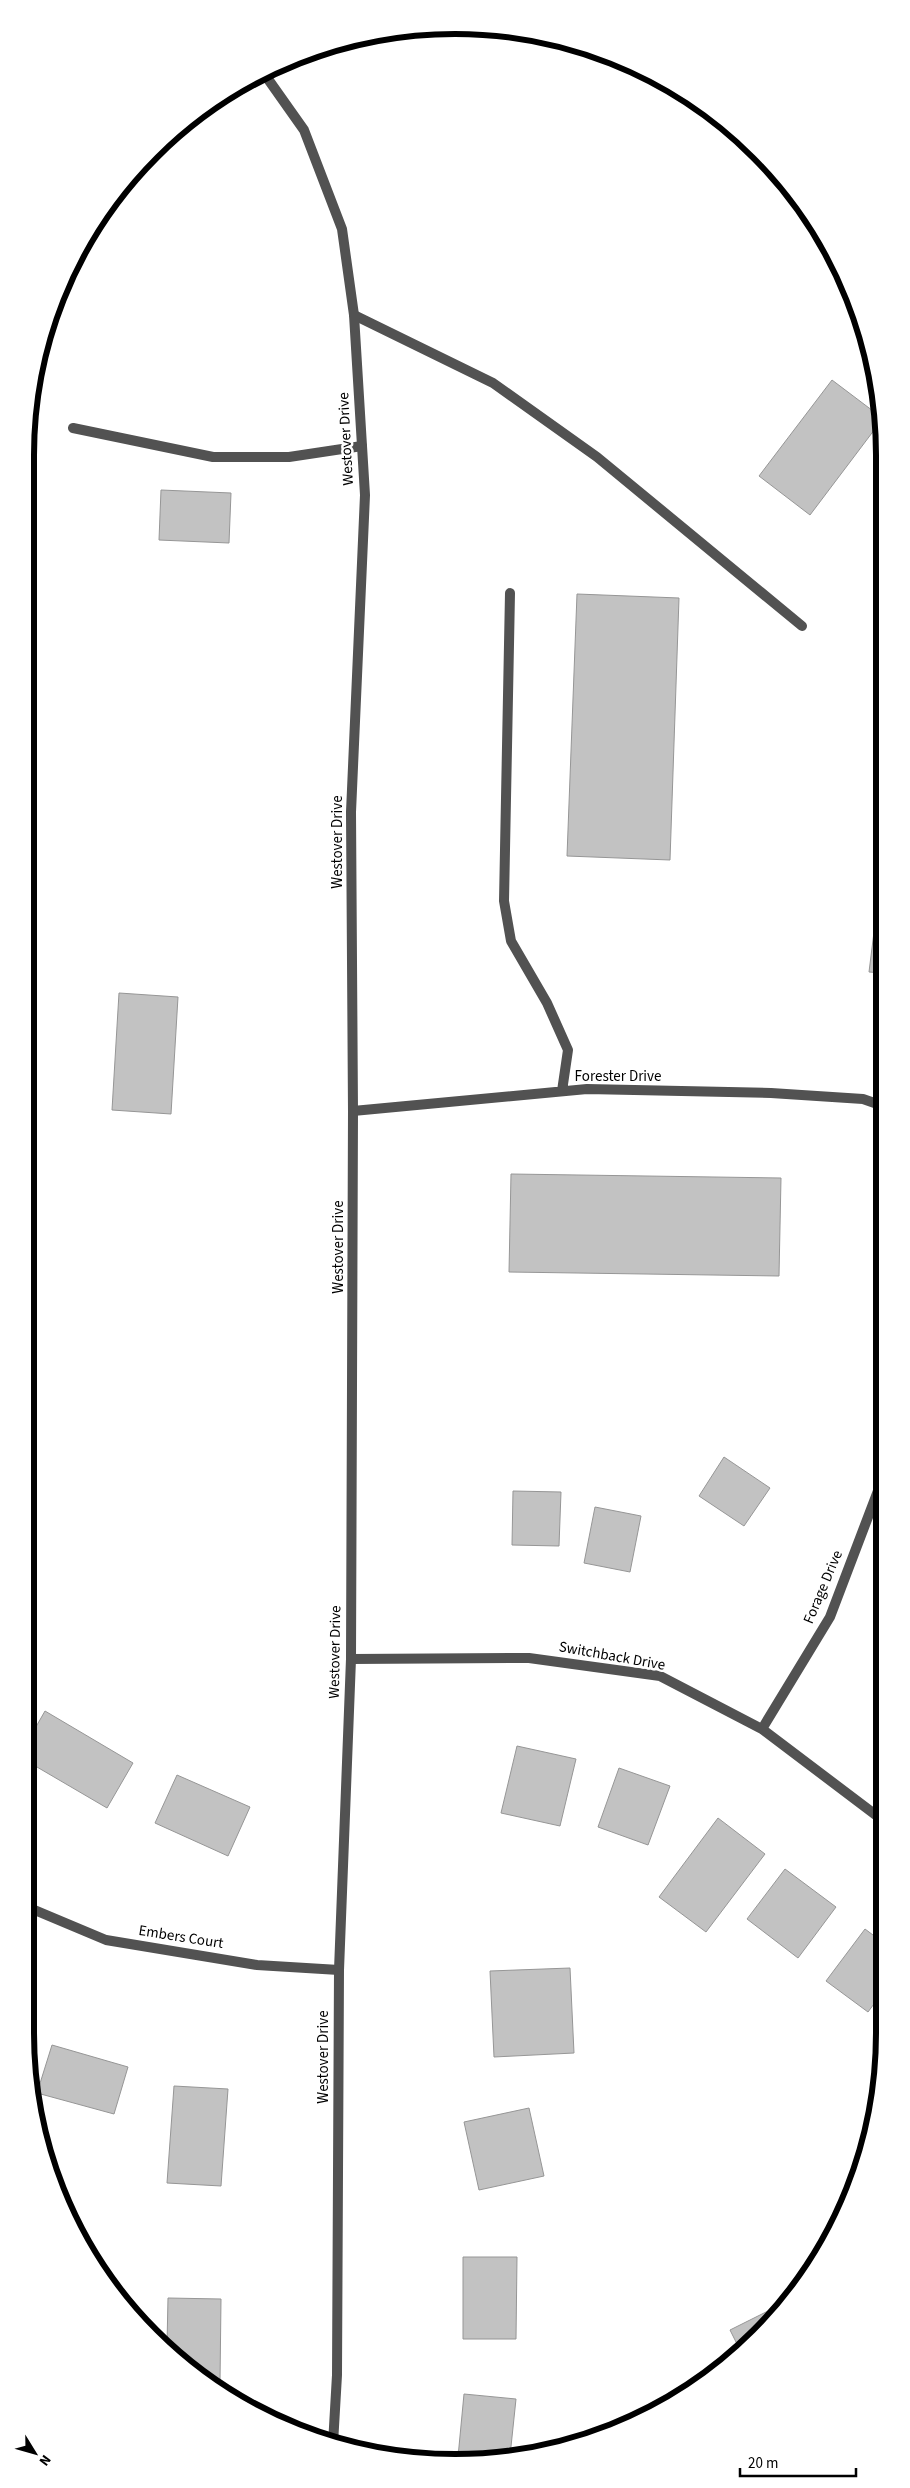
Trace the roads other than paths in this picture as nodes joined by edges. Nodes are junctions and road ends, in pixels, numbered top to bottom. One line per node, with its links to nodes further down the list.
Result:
1 (267, 78): 2 (street, Westover Drive)
2 (354, 315): 4 (street, Westover Drive); 6 (street)
3 (73, 428): 4 (street)
4 (362, 446): 9 (street, Westover Drive)
5 (510, 593): 7 (street)
6 (802, 626)
7 (562, 1091): 8 (street, Forester Drive); 9 (street, Forester Drive)
8 (876, 1104)
9 (353, 1111): 11 (street, Westover Drive)
10 (876, 1496): 12 (street, Forage Drive)
11 (351, 1659): 12 (street, Switchback Drive); 15 (street, Westover Drive)
12 (762, 1729): 13 (street, Switchback Drive)
13 (876, 1816)
14 (34, 1910): 15 (street, Embers Court)
15 (338, 1970): 16 (street, Westover Drive)
16 (333, 2436)

